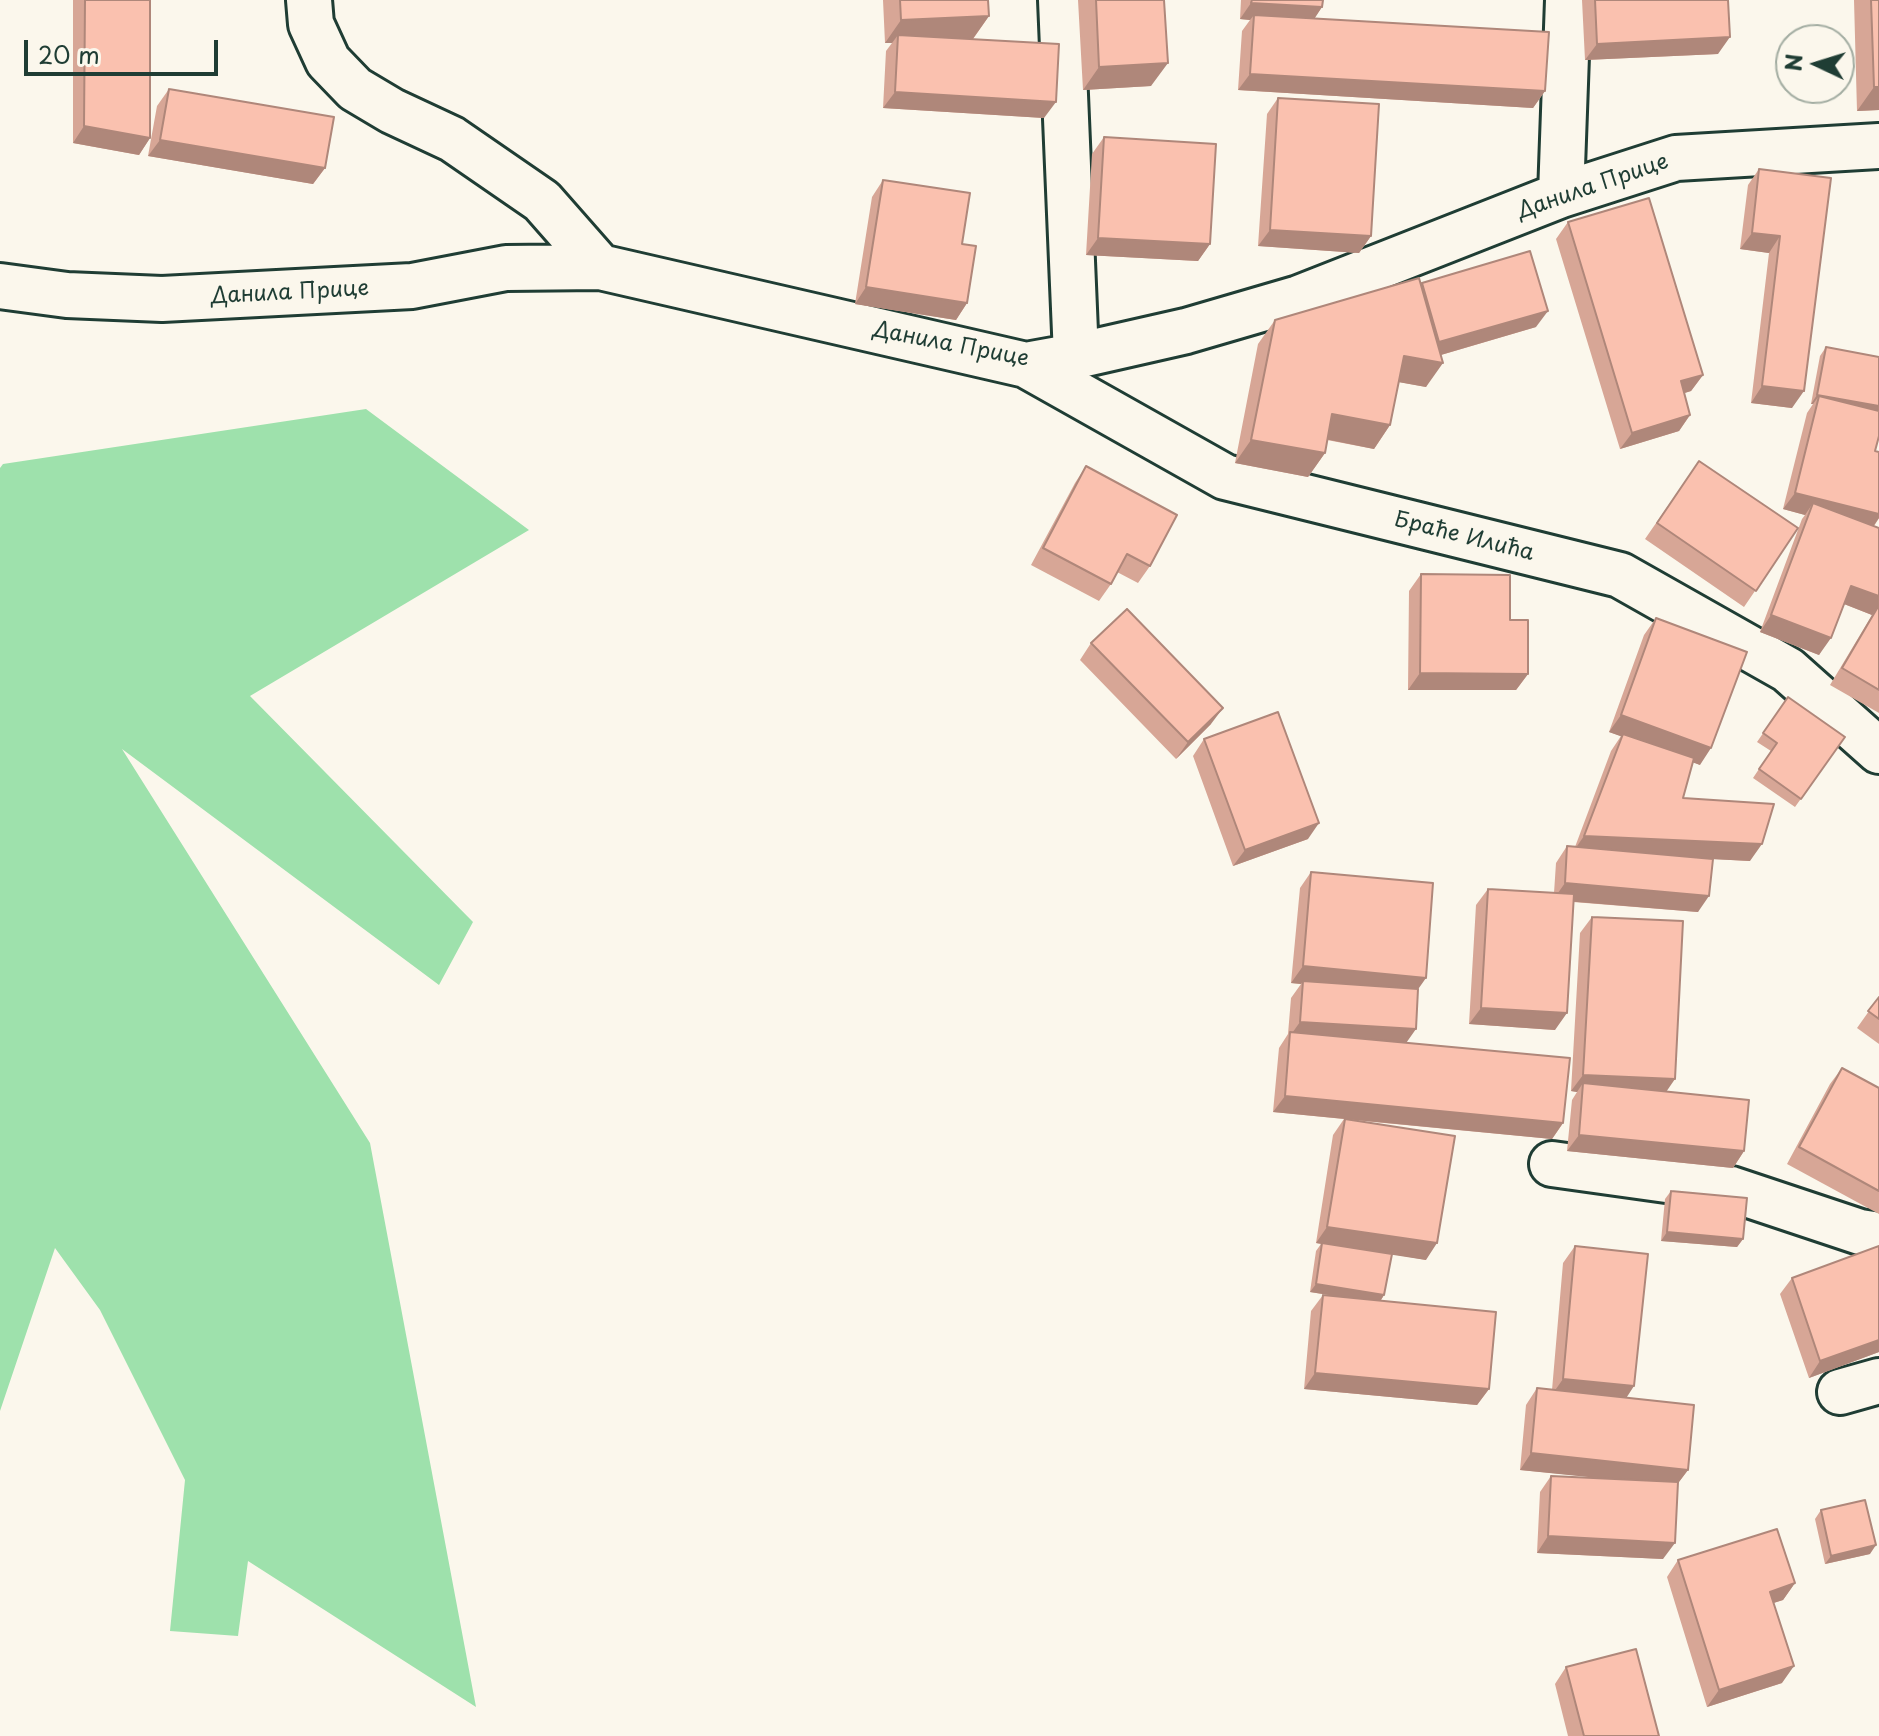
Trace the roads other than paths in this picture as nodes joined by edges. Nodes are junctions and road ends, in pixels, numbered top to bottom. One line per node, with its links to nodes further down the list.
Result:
1 (309, 0): 6 (street)
2 (1061, 0): 8 (street)
3 (1568, 0): 5 (street)
4 (1879, 146): 5 (street, Данила Прице)
5 (1561, 195): 8 (street, Данила Прице)
6 (600, 267): 7 (street, Данила Прице); 9 (street, Данила Прице)
7 (0, 286)
8 (1076, 356): 9 (street, Данила Прице)
9 (1026, 365): 10 (street, Браће Илића)
10 (1879, 751)
11 (1552, 1164): 12 (street)
12 (1879, 1235)

